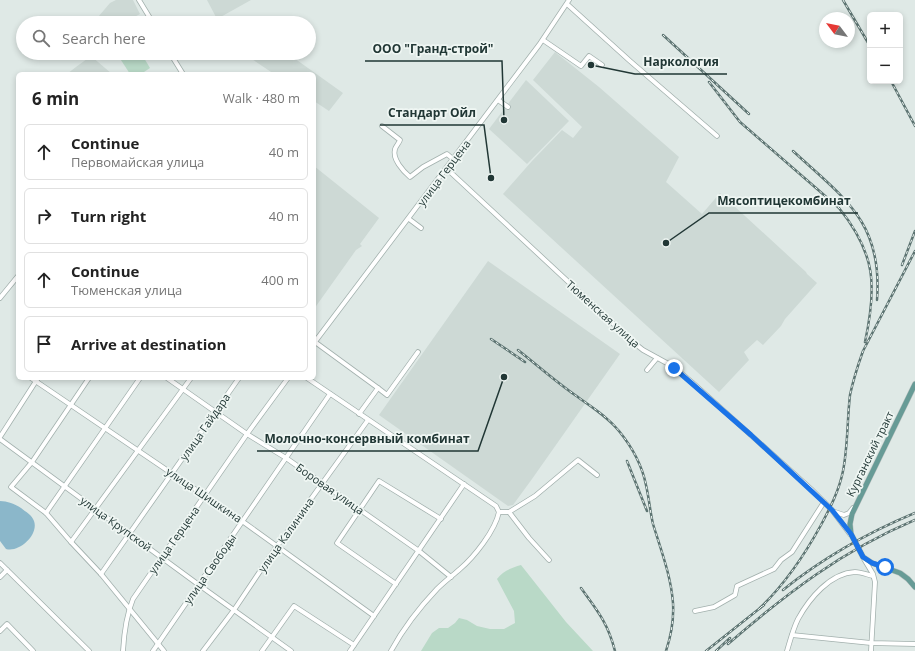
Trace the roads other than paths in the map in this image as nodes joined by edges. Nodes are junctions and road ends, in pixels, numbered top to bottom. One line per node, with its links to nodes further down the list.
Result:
1 (139, 0): 3 (street)
2 (568, 2): 4 (street, улица Герцена); 11 (street)
3 (149, 16)
4 (543, 40): 6 (street); 8 (street, улица Герцена)
5 (174, 60): 7 (street)
6 (602, 66)
7 (182, 72)
8 (498, 100): 9 (street); 12 (street, улица Герцена)
9 (508, 107)
10 (382, 126): 12 (street)
11 (717, 136)
12 (454, 160): 13 (street, улица Герцена)
13 (447, 169): 14 (street, улица Герцена); 21 (street, Тюменская улица)
14 (409, 219): 15 (street); 18 (street, улица Герцена)
15 (422, 228)
16 (16, 278): 17 (street)
17 (0, 298)
18 (316, 342)
19 (316, 344): 32 (street)
20 (418, 352): 32 (street)
21 (657, 358): 22 (street); 51 (street, Тюменская улица)
22 (647, 370)
23 (37, 380): 35 (street, улица Шишкина); 41 (street)
24 (88, 380): 35 (street)
25 (139, 380): 39 (street)
26 (170, 380): 33 (street, Боровая улица)
27 (189, 380): 33 (street)
28 (238, 380): 36 (street, улица Гайдара)
29 (287, 380): 40 (street, улица Герцена)
30 (310, 380): 34 (street)
31 (915, 384): 52 (main road, Курганский тракт)
32 (378, 388): 37 (street)
33 (183, 389): 36 (street, Боровая улица); 42 (street)
34 (330, 394): 37 (street); 43 (street, улица Свободы)
35 (70, 405): 39 (street, улица Шишкина); 44 (street)
36 (216, 412): 40 (street, Боровая улица); 45 (street, улица Гайдара)
37 (360, 414): 38 (street)
38 (368, 420): 47 (street, улица Калинина); 48 (street)
39 (105, 429): 42 (street, улица Шишкина); 49 (street)
40 (247, 434): 43 (street, Боровая улица); 50 (street, улица Герцена)
41 (0, 438): 44 (street, улица Крупской)
42 (137, 450): 45 (street, улица Шишкина); 53 (street)
43 (286, 458): 47 (street, Боровая улица); 60 (street, улица Свободы)
44 (32, 462): 49 (street, улица Крупской); 58 (street)
45 (172, 474): 50 (street, улица Шишкина); 61 (street, улица Гайдара)
46 (597, 475): 57 (street)
47 (322, 484): 54 (street, Боровая улица); 64 (street, улица Калинина)
48 (464, 484): 56 (street); 59 (street)
49 (65, 486): 53 (street, улица Крупской); 58 (street)
50 (204, 496): 60 (street, улица Шишкина); 67 (street, улица Герцена)
51 (824, 502): 55 (street, Тюменская улица); 80 (street)
52 (857, 503): 55 (street); 62 (main road, Курганский тракт)
53 (95, 509): 61 (street, улица Крупской); 63 (street)
54 (359, 509): 59 (street); 65 (street, Боровая улица); 75 (street)
55 (832, 510): 62 (street, Тюменская улица)
56 (499, 512): 57 (street); 72 (street)
57 (509, 512): 68 (street)
58 (46, 514): 63 (street)
59 (441, 520): 65 (street)
60 (242, 521): 64 (street, улица Шишкина); 76 (street, улица Свободы)
61 (129, 533): 67 (street, улица Крупской); 71 (street, улица Гайдара)
62 (851, 534): 66 (main road)
63 (71, 542): 71 (street)
64 (277, 546): 79 (street, улица Калинина); 81 (street, улица Шишкина)
65 (419, 551): 72 (street, Боровая улица); 75 (street)
66 (863, 557): 73 (street); 77 (main road)
67 (162, 558): 76 (street, улица Крупской); 78 (street, улица Герцена)
68 (548, 560)
69 (0, 563): 70 (street)
70 (7, 570): 74 (street); 90 (street)
71 (101, 574): 78 (street)
72 (451, 576): 98 (street)
73 (873, 576): 83 (street); 85 (street)
74 (0, 577)
75 (396, 584): 81 (street)
76 (199, 585): 79 (street, улица Крупской); 87 (street, улица Свободы)
77 (915, 587)
78 (129, 609): 87 (street); 91 (street, улица Герцена)
79 (234, 610): 84 (street, улица Крупской); 94 (street, улица Калинина)
80 (695, 611)
81 (374, 616): 88 (street)
82 (0, 631): 89 (street)
83 (792, 635): 85 (street); 99 (street)
84 (271, 636): 88 (street); 95 (street); 96 (street, улица Крупской)
85 (871, 643): 86 (street); 100 (street)
86 (915, 644)
87 (157, 645): 92 (street, улица Свободы); 93 (street)
88 (354, 646): 97 (street)
89 (33, 651)
90 (89, 651)
91 (123, 651)
92 (153, 651)
93 (164, 651)
94 (203, 651)
95 (262, 651)
96 (291, 651)
97 (350, 651)
98 (391, 651)
99 (787, 651)
100 (871, 651)

